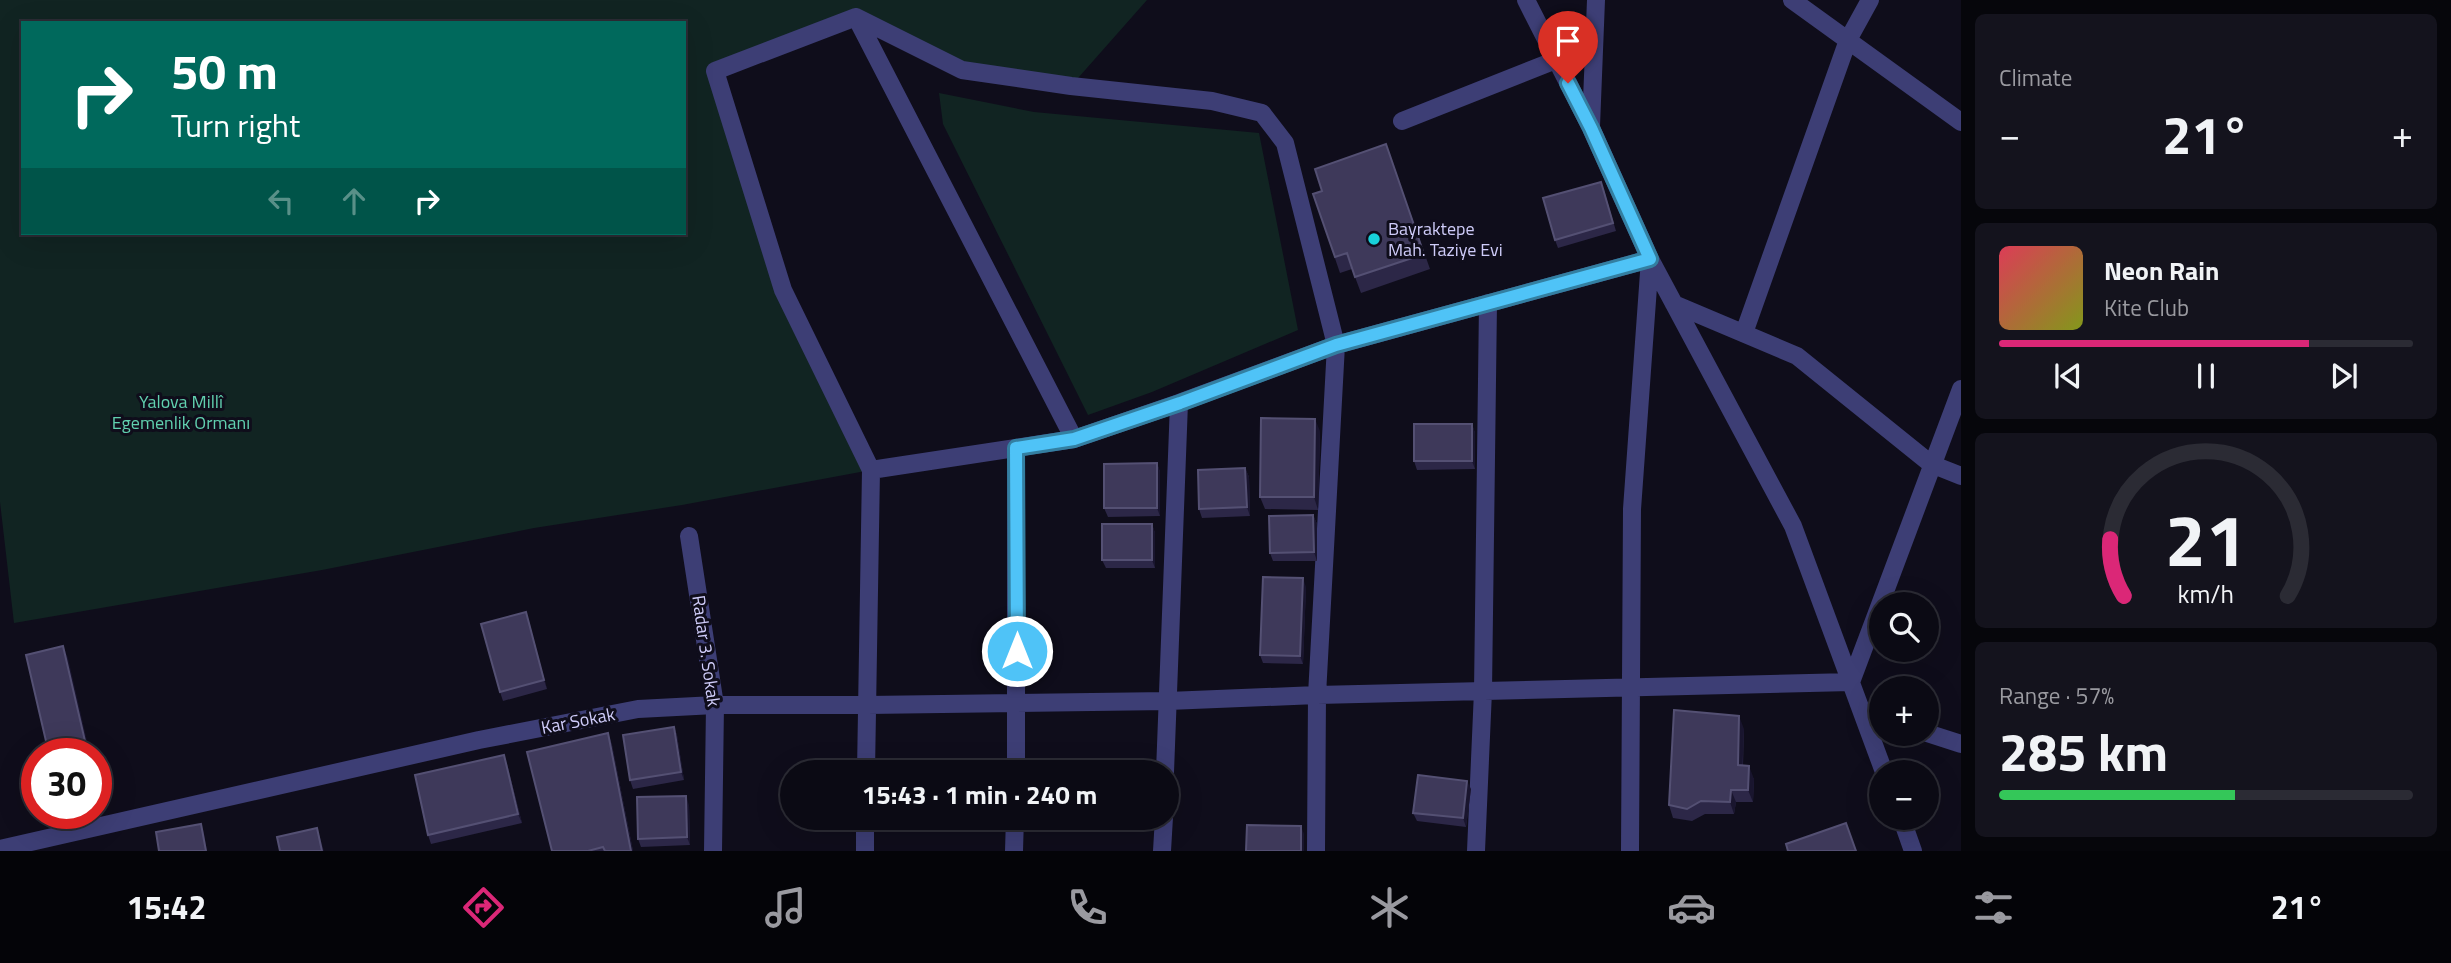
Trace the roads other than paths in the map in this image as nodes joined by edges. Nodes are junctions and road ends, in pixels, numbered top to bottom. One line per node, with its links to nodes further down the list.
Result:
1 (1526, 0): 7 (street)
2 (1596, 0): 10 (street)
3 (1792, 0): 6 (street)
4 (1870, 0): 6 (street)
5 (856, 17): 15 (street); 18 (street); 21 (street)
6 (1848, 40): 9 (street); 14 (street)
7 (1556, 60): 8 (street); 10 (street)
8 (1402, 121)
9 (1961, 122)
10 (1591, 128): 11 (street)
11 (1650, 259): 12 (street); 13 (street); 25 (street)
12 (1488, 303): 15 (street); 26 (street)
13 (1674, 304): 14 (street); 24 (street)
14 (1744, 333): 20 (street)
15 (1336, 345): 17 (street); 27 (street)
16 (1961, 389): 20 (street)
17 (1180, 403): 18 (street); 28 (street)
18 (1074, 439): 19 (street)
19 (1016, 448): 21 (street); 29 (street)
20 (1931, 464): 22 (street); 24 (street)
21 (871, 470): 31 (street)
22 (1961, 476)
23 (689, 536): 30 (street, Radar 3. Sokak)
24 (1851, 682): 25 (street, Kar Sokak); 32 (street)
25 (1630, 687): 26 (street, Kar Sokak); 51 (street)
26 (1483, 691): 27 (street, Kar Sokak); 50 (street)
27 (1317, 695): 28 (street, Kar Sokak); 49 (street)
28 (1168, 701): 29 (street, Kar Sokak); 38 (street)
29 (1017, 702): 31 (street, Kar Sokak); 37 (street)
30 (715, 705): 31 (street, Kar Sokak); 44 (street, Kar Sokak); 45 (street, Radar 3. Sokak)
31 (867, 705): 36 (street)
32 (1862, 712): 33 (street); 39 (street)
33 (1869, 715)
34 (1939, 737): 35 (street)
35 (1961, 744)
36 (866, 760)
37 (1016, 760)
38 (1166, 760)
39 (1880, 760)
40 (865, 830): 46 (street)
41 (1015, 830): 47 (street)
42 (1163, 830): 48 (street)
43 (1905, 830): 52 (street)
44 (0, 849)
45 (713, 851)
46 (865, 851)
47 (1014, 851)
48 (1162, 851)
49 (1317, 851)
50 (1476, 851)
51 (1630, 851)
52 (1913, 851)

